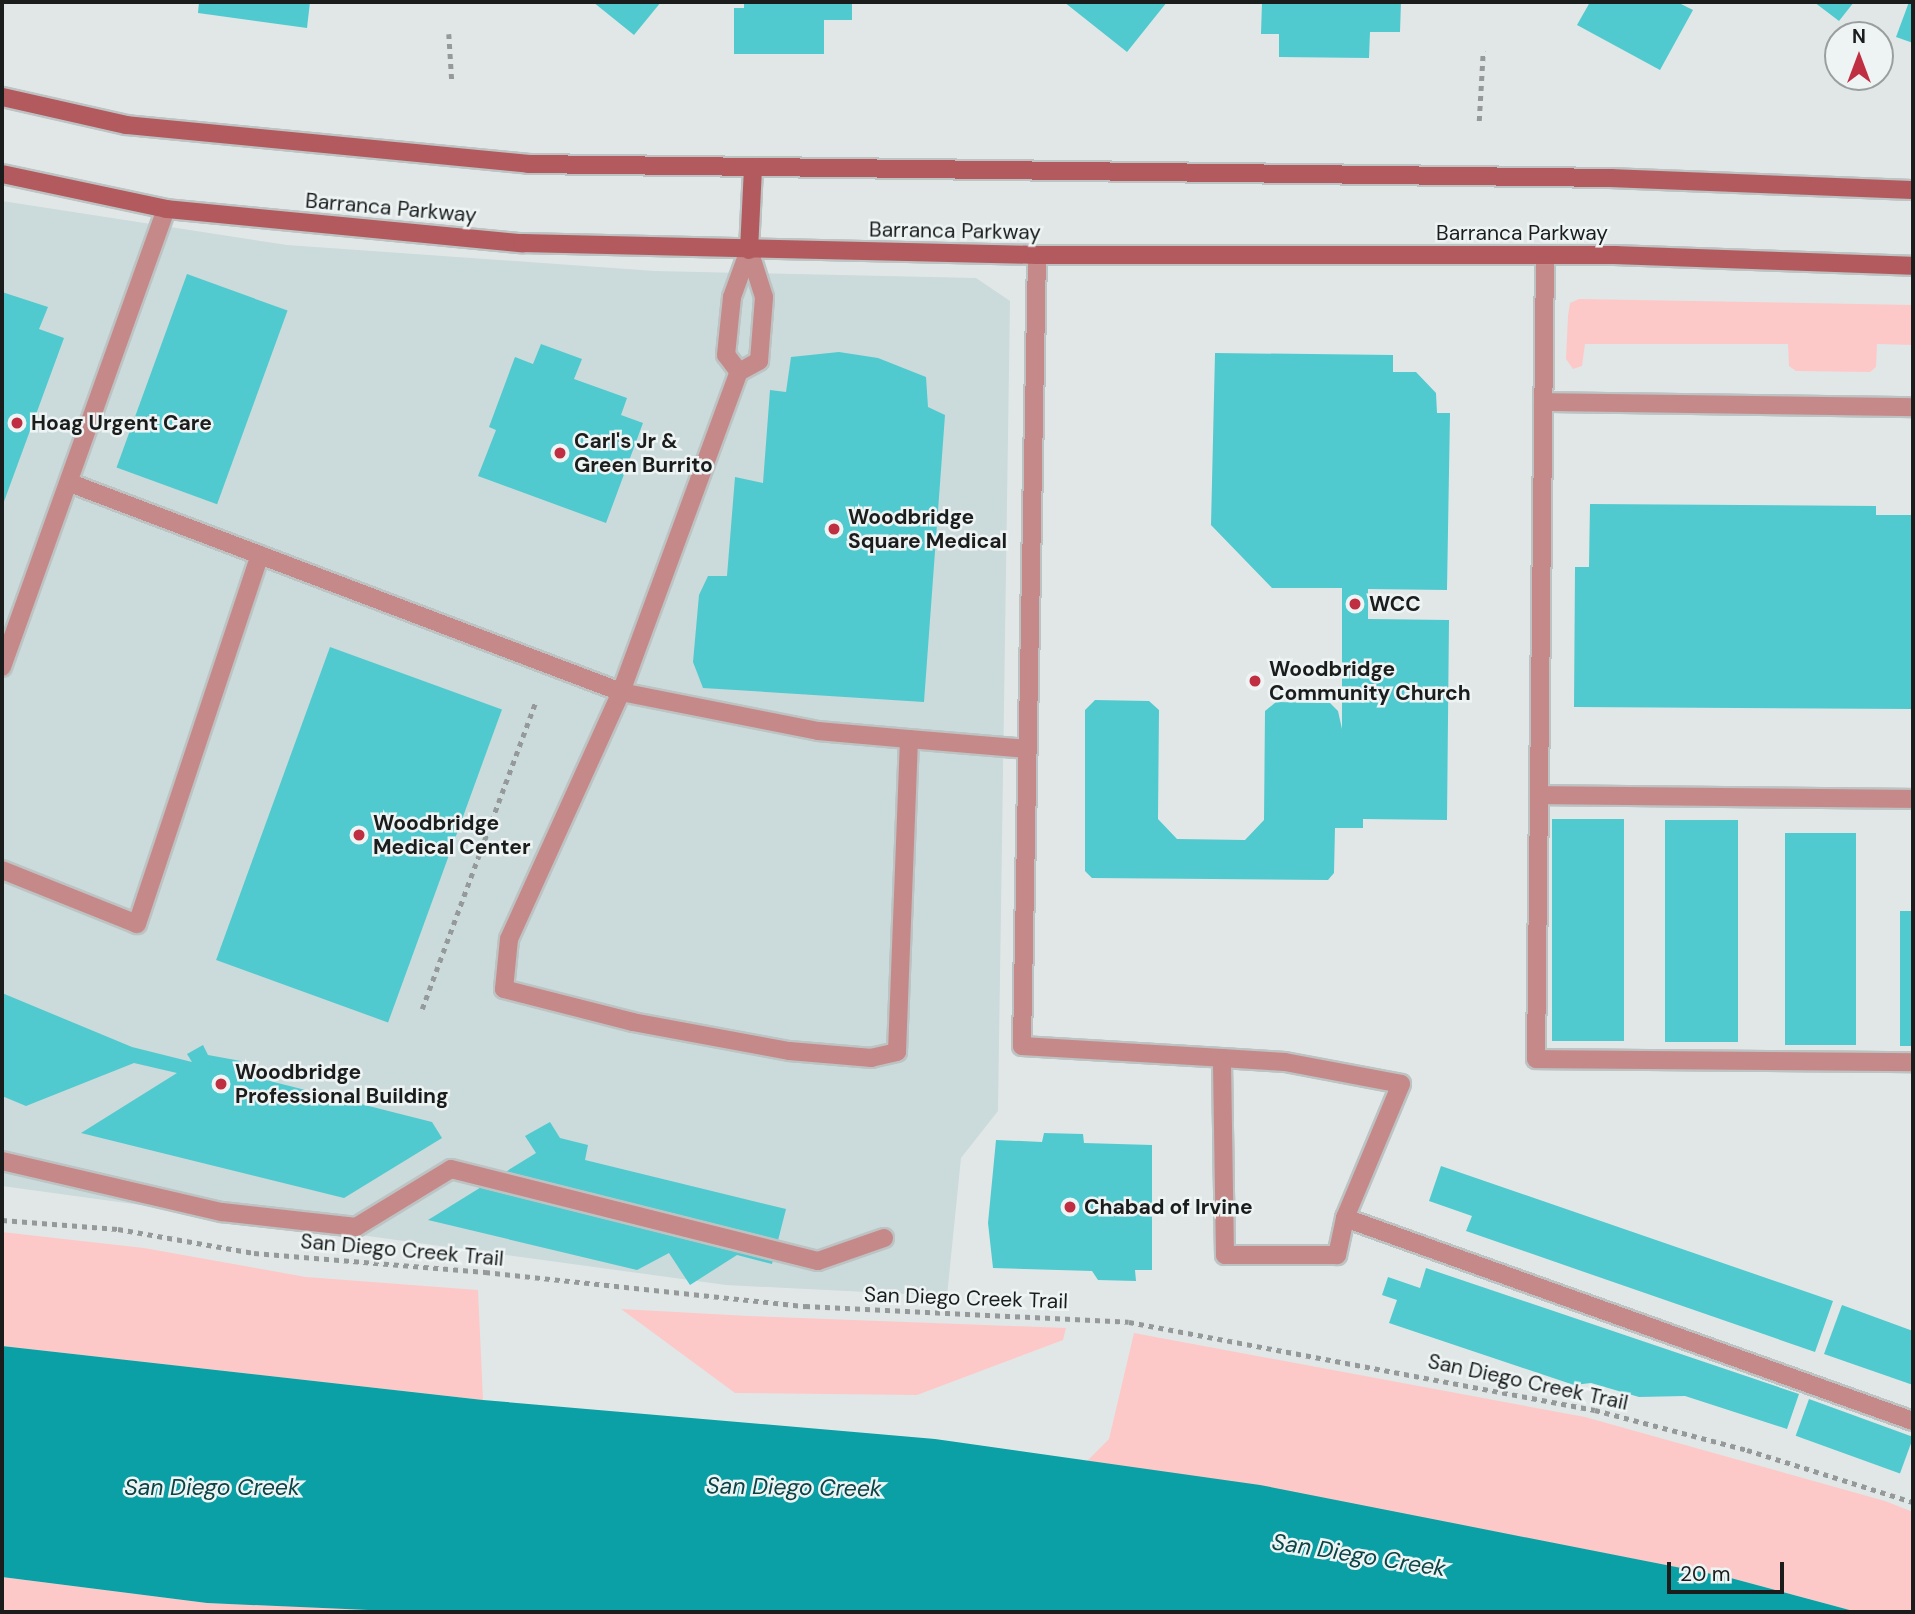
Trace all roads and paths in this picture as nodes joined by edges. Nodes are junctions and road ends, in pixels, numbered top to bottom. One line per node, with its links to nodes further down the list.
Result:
1 (449, 34): 3 (path)
2 (1483, 51): 5 (path)
3 (452, 82)
4 (2, 97): 6 (main road)
5 (1479, 121)
6 (753, 167): 8 (main road); 10 (main road)
7 (2, 174): 9 (main road, Barranca Parkway)
8 (1913, 190)
9 (166, 209): 10 (main road, Barranca Parkway); 17 (lane)
10 (749, 250): 11 (main road, Barranca Parkway); 14 (lane); 14 (lane)
11 (1037, 255): 12 (main road, Barranca Parkway); 24 (lane)
12 (1545, 255): 13 (main road, Barranca Parkway); 15 (lane)
13 (1913, 266)
14 (738, 372): 21 (lane)
15 (1543, 402): 16 (lane); 25 (lane)
16 (1913, 407)
17 (70, 483): 18 (lane); 19 (lane)
18 (260, 555): 21 (lane); 27 (lane)
19 (6, 642): 20 (lane)
20 (2, 667)
21 (621, 692): 23 (lane); 23 (lane)
22 (536, 701): 28 (path)
23 (909, 739): 24 (lane)
24 (1028, 750): 29 (lane)
25 (1539, 795): 26 (lane); 30 (lane)
26 (1913, 799)
27 (2, 870)
28 (422, 1009)
29 (1222, 1058): 32 (lane); 32 (lane)
30 (1913, 1062)
31 (2, 1161): 34 (lane)
32 (1345, 1218): 35 (lane)
33 (2, 1220): 36 (path, San Diego Creek Trail)
34 (884, 1238)
35 (1913, 1421)
36 (1913, 1502)

